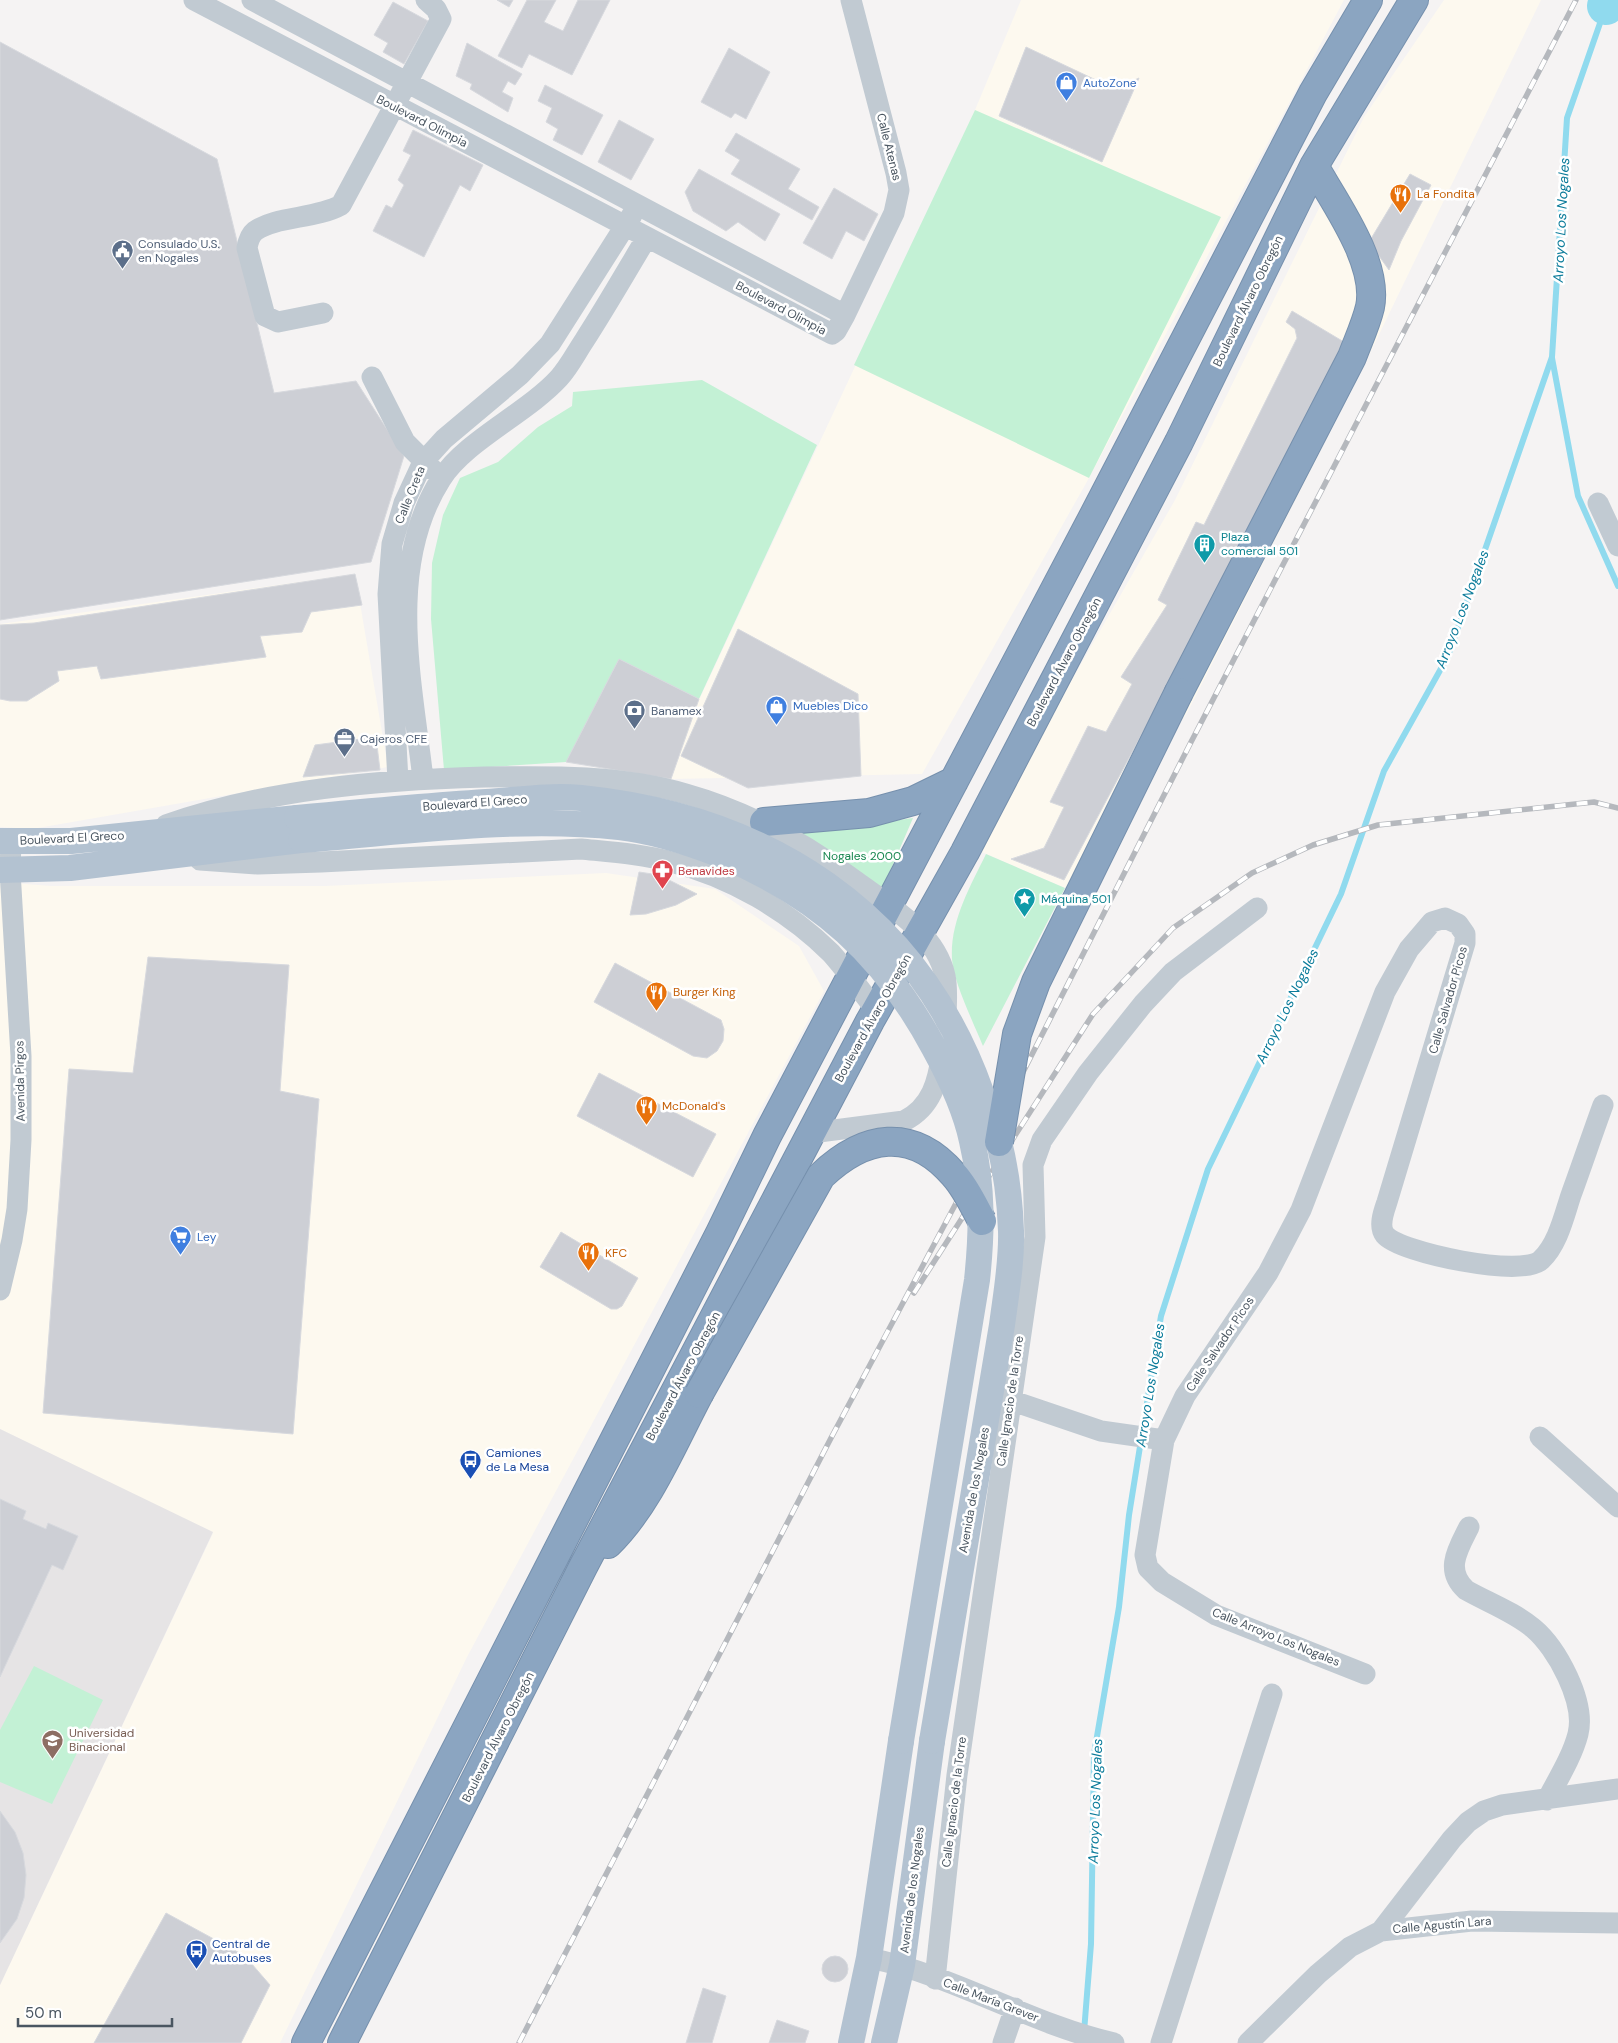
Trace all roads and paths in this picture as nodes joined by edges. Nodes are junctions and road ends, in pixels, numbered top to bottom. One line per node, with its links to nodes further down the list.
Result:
1 (194, 0): 8 (street, Boulevard Olimpia)
2 (252, 0): 7 (street, Boulevard Olimpia)
3 (426, 0): 7 (street)
4 (851, 0): 14 (street, Calle Atenas)
5 (1368, 0): 24 (highway)
6 (1414, 0): 9 (highway, Boulevard Álvaro Obregón)
7 (407, 84): 8 (street); 10 (street, Boulevard Olimpia)
8 (395, 107): 11 (street, Boulevard Olimpia); 13 (street)
9 (1314, 166): 33 (highway, Boulevard Álvaro Obregón); 39 (highway, bridge)
10 (637, 206): 11 (street, Calle Creta); 14 (street, Boulevard Olimpia)
11 (626, 226): 12 (street, Boulevard Olimpia); 15 (street, Calle Creta)
12 (647, 237): 14 (street, Boulevard Olimpia); 16 (street, Calle Creta)
13 (323, 313)
14 (845, 315)
15 (562, 326): 16 (street); 18 (street, Calle Creta)
16 (585, 340): 19 (street, Calle Creta)
17 (372, 377): 18 (street)
18 (423, 462): 19 (street); 23 (street, Calle Creta)
19 (442, 478): 22 (street, Calle Creta)
20 (1598, 503): 21 (street)
21 (1618, 546)
22 (423, 779): 23 (street); 25 (street)
23 (398, 781): 27 (street)
24 (954, 781): 25 (highway); 31 (highway)
25 (764, 822): 31 (street)
26 (299, 829): 27 (main road, Boulevard El Greco); 29 (main road, Boulevard El Greco); 34 (main road, Boulevard El Greco, bridge); 40 (main road, Boulevard El Greco, bridge)
27 (139, 834): 28 (main road, Boulevard El Greco)
28 (5, 841): 30 (street, Avenida Pirgos)
29 (157, 858): 30 (main road, Boulevard El Greco); 35 (street)
30 (5, 870): 41 (street, Avenida Pirgos)
31 (889, 905): 33 (street); 35 (highway)
32 (1257, 908): 42 (street, Calle Ignacio de la Torre)
33 (920, 932): 36 (highway, Boulevard Álvaro Obregón); 38 (street)
34 (906, 956): 39 (main road, Avenida de los Nogales, bridge)
35 (851, 978): 36 (street); 58 (highway)
36 (876, 1010): 38 (highway, Boulevard Álvaro Obregón)
37 (1603, 1105): 44 (street, Calle Salvador Picos)
38 (811, 1132): 47 (highway, Boulevard Álvaro Obregón)
39 (999, 1142): 55 (main road, Avenida de los Nogales, bridge)
40 (982, 1221): 47 (highway, bridge); 54 (main road, bridge)
41 (0, 1290)
42 (1010, 1400): 44 (street); 56 (street, Calle Ignacio de la Torre)
43 (1540, 1437): 45 (street)
44 (1164, 1440): 48 (street, Calle Arroyo Los Nogales)
45 (1618, 1507)
46 (1468, 1527): 51 (street)
47 (583, 1567): 59 (highway, Boulevard Álvaro Obregón)
48 (1365, 1674)
49 (1272, 1694): 64 (street)
50 (1618, 1790): 51 (street)
51 (1547, 1800): 53 (street)
52 (1618, 1923): 53 (street, Calle Agustín Lara)
53 (1381, 1931): 65 (street, Calle Agustín Lara)
54 (869, 1958): 55 (street, Calle María Grever); 60 (main road)
55 (902, 1965): 56 (street, Calle María Grever); 61 (main road, Avenida de los Nogales)
56 (935, 1979): 57 (street, Calle María Grever)
57 (1015, 2008): 62 (street); 63 (street, Calle María Grever)
58 (306, 2043)
59 (342, 2043)
60 (851, 2043)
61 (884, 2043)
62 (1003, 2043)
63 (1114, 2043)
64 (1161, 2043)
65 (1248, 2043)

